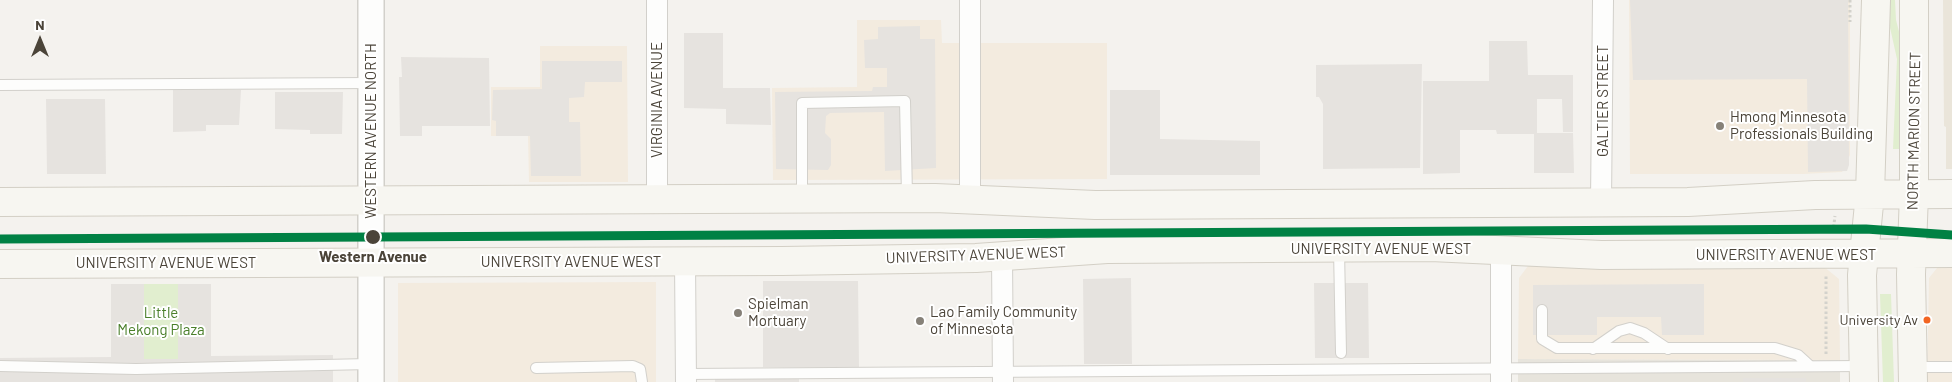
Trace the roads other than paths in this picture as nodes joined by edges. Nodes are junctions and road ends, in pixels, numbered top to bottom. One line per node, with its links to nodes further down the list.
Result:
1 (371, 0): 7 (street, WESTERN AVENUE NORTH)
2 (657, 0): 16 (street, VIRGINIA AVENUE)
3 (970, 0): 14 (street)
4 (1603, 0): 18 (street, GALTIER STREET)
5 (1876, 0): 9 (main road)
6 (1914, 0): 10 (main road, NORTH MARION STREET)
7 (371, 83): 8 (lane); 15 (street, WESTERN AVENUE NORTH)
8 (0, 85)
9 (1870, 194): 10 (main road); 18 (main road); 22 (main road)
10 (1914, 194): 11 (main road); 23 (main road, NORTH MARION STREET)
11 (1952, 194)
12 (802, 198): 13 (main road); 13 (lane); 16 (main road)
13 (907, 198): 14 (main road)
14 (970, 198): 18 (main road)
15 (371, 200): 16 (main road); 17 (main road); 25 (street, WESTERN AVENUE NORTH)
16 (657, 200)
17 (0, 202)
18 (1601, 202)
19 (1339, 248): 20 (main road, UNIVERSITY AVENUE WEST); 24 (main road, UNIVERSITY AVENUE WEST); 31 (lane)
20 (1501, 251): 22 (main road, UNIVERSITY AVENUE WEST); 38 (street)
21 (1952, 254): 23 (main road, UNIVERSITY AVENUE WEST)
22 (1864, 255): 23 (main road, UNIVERSITY AVENUE WEST); 37 (main road)
23 (1911, 255): 39 (main road, NORTH MARION STREET)
24 (1002, 256): 26 (main road, UNIVERSITY AVENUE WEST); 40 (street)
25 (371, 262): 26 (main road, UNIVERSITY AVENUE WEST); 27 (main road, UNIVERSITY AVENUE WEST); 36 (street, WESTERN AVENUE NORTH)
26 (685, 262): 41 (street)
27 (0, 264)
28 (1542, 310): 30 (lane)
29 (1668, 349): 30 (lane); 30 (lane); 33 (lane)
30 (1593, 350)
31 (1341, 353)
32 (0, 366): 36 (lane)
33 (1810, 366): 37 (lane); 38 (lane)
34 (1952, 367): 39 (lane)
35 (536, 368): 42 (lane)
36 (371, 373)
37 (1864, 374)
38 (1502, 375): 40 (lane)
39 (1913, 375)
40 (1003, 377): 41 (lane)
41 (686, 378)
42 (642, 382)

